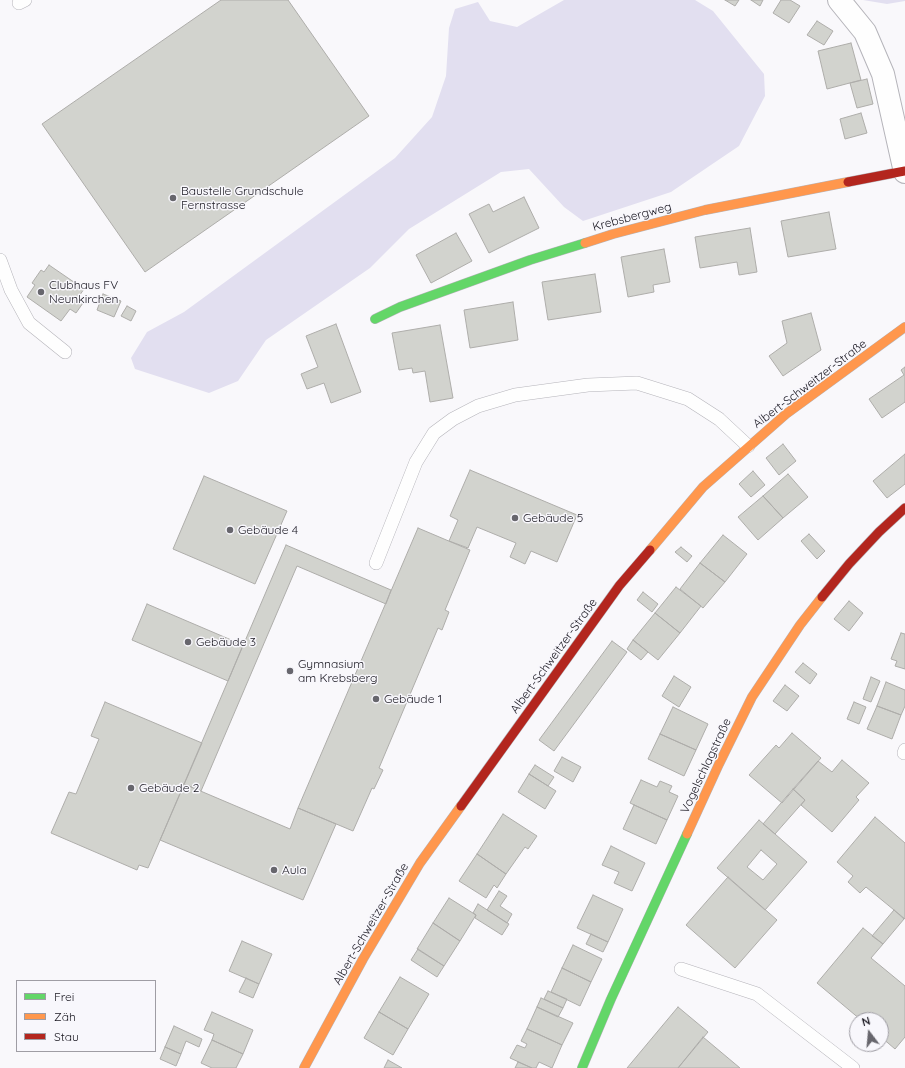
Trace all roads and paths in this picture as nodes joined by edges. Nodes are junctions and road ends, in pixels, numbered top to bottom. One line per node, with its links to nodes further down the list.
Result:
1 (839, 0): 2 (street)
2 (905, 172): 4 (street, Krebsbergweg)
3 (0, 260): 6 (lane)
4 (375, 319)
5 (905, 327): 7 (street, Albert-Schweitzer-Straße)
6 (65, 352)
7 (748, 446): 9 (lane); 11 (street, Albert-Schweitzer-Straße)
8 (905, 508): 12 (street, Vogelschlagstraße)
9 (376, 563)
10 (681, 969): 13 (lane)
11 (304, 1068)
12 (582, 1068)
13 (853, 1068)

